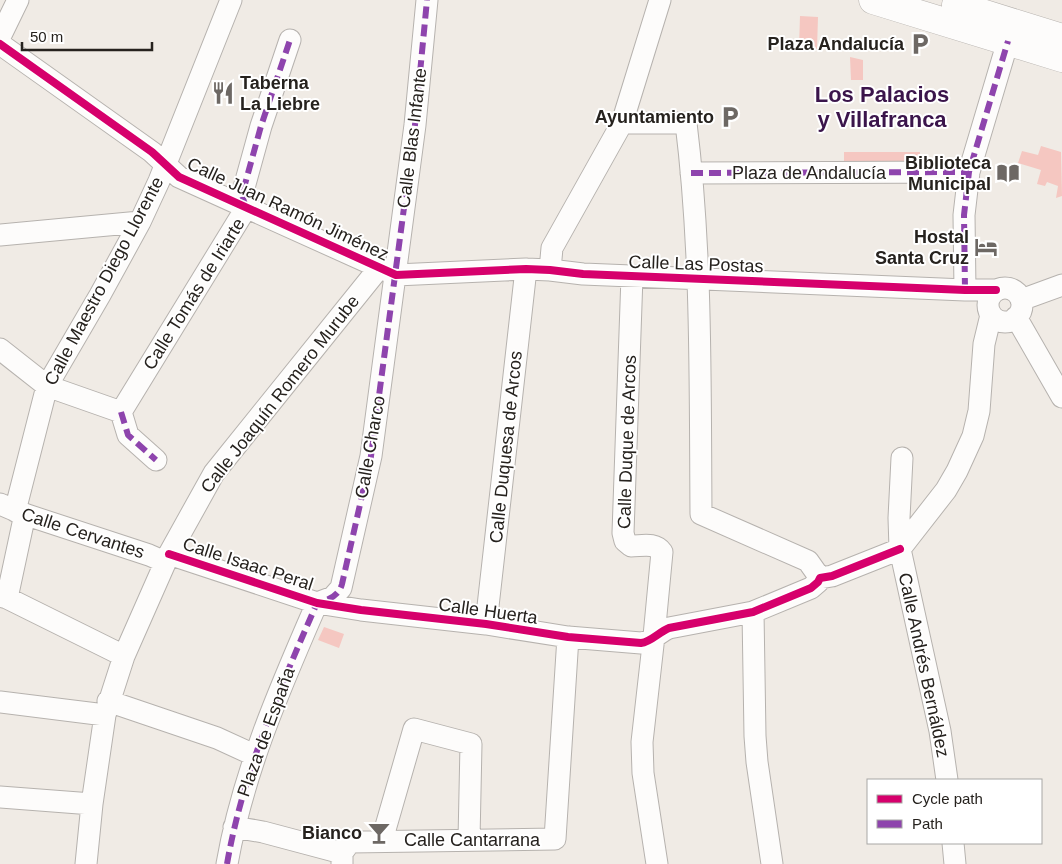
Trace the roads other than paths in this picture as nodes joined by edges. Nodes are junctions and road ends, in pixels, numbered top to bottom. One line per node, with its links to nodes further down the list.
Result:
1 (18, 0): 8 (street)
2 (231, 0): 15 (street, Calle Maestro Diego Llorente)
3 (427, 0): 23 (street, Calle Blas Infante)
4 (660, 0): 14 (street)
5 (873, 0): 11 (main road)
6 (937, 0): 7 (main road)
7 (983, 6): 9 (main road)
8 (0, 37)
9 (1062, 38)
10 (290, 40): 18 (street, Calle Tomás de Iriarte)
11 (1008, 42): 13 (main road); 16 (street)
12 (0, 44): 15 (street, Calle Juan Ramón Jiménez)
13 (1062, 58)
14 (622, 123): 17 (street); 22 (street)
15 (165, 165): 18 (street, Calle Juan Ramón Jiménez); 19 (street, Calle Maestro Diego Llorente)
16 (969, 172): 17 (street, Plaza de Andalucía); 27 (street)
17 (692, 173): 25 (street)
18 (246, 208): 23 (street, Calle Juan Ramón Jiménez); 34 (street, Calle Tomás de Iriarte)
19 (140, 222): 20 (street); 32 (street, Calle Maestro Diego Llorente)
20 (0, 235)
21 (526, 269): 22 (street, Calle Las Postas); 23 (street, Calle Las Postas); 44 (street, Calle Duquesa de Arcos)
22 (550, 270): 24 (street, Calle Las Postas)
23 (387, 272): 39 (street, Calle Joaquín Romero Murube); 42 (street, Calle Charco)
24 (632, 276): 25 (street, Calle Las Postas); 45 (street, Calle Duque de Arcos)
25 (697, 279): 27 (street, Calle Las Postas); 40 (street)
26 (1062, 285): 29 (street)
27 (966, 290): 28 (street, Calle Las Postas)
28 (996, 290): 29 (street); 30 (street)
29 (1019, 309): 30 (street); 33 (street)
30 (991, 315): 38 (street)
31 (0, 349): 32 (street)
32 (47, 386): 34 (street); 37 (street, Calle Maestro Diego Llorente)
33 (1062, 397)
34 (121, 412): 36 (street)
35 (902, 458): 38 (street, Calle Andrés Bernáldez)
36 (156, 460)
37 (13, 510): 39 (street, Calle Cervantes); 41 (street, Calle Maestro Diego Llorente)
38 (900, 549): 40 (street); 51 (street, Calle Andrés Bernáldez)
39 (167, 558): 42 (street, Calle Isaac Peral); 47 (street, Calle Joaquín Romero Murube)
40 (820, 578): 43 (street, Calle Huerta)
41 (3, 597): 47 (street)
42 (317, 603): 44 (street, Calle Huerta); 50 (street, Plaza de España)
43 (753, 612): 45 (street, Calle Huerta); 62 (street)
44 (486, 624): 46 (street, Calle Huerta)
45 (654, 636): 46 (street, Calle Huerta); 61 (street)
46 (568, 637): 56 (street, Calle Cantarrana)
47 (124, 656): 49 (street, Calle Joaquín Romero Murube)
48 (0, 702): 49 (street)
49 (106, 708): 50 (street); 53 (street, Calle Joaquín Romero Murube)
50 (254, 755): 54 (street, Plaza de España)
51 (947, 779)
52 (0, 797): 53 (street)
53 (92, 804): 59 (street, Calle Joaquín Romero Murube)
54 (234, 827): 58 (street); 60 (street, Plaza de España)
55 (382, 840): 56 (street, Calle Cantarrana); 56 (street); 58 (street, Calle Cantarrana)
56 (469, 840)
57 (953, 844): 63 (street)
58 (342, 858)
59 (86, 864)
60 (227, 864)
61 (657, 864)
62 (772, 864)
63 (955, 864)

